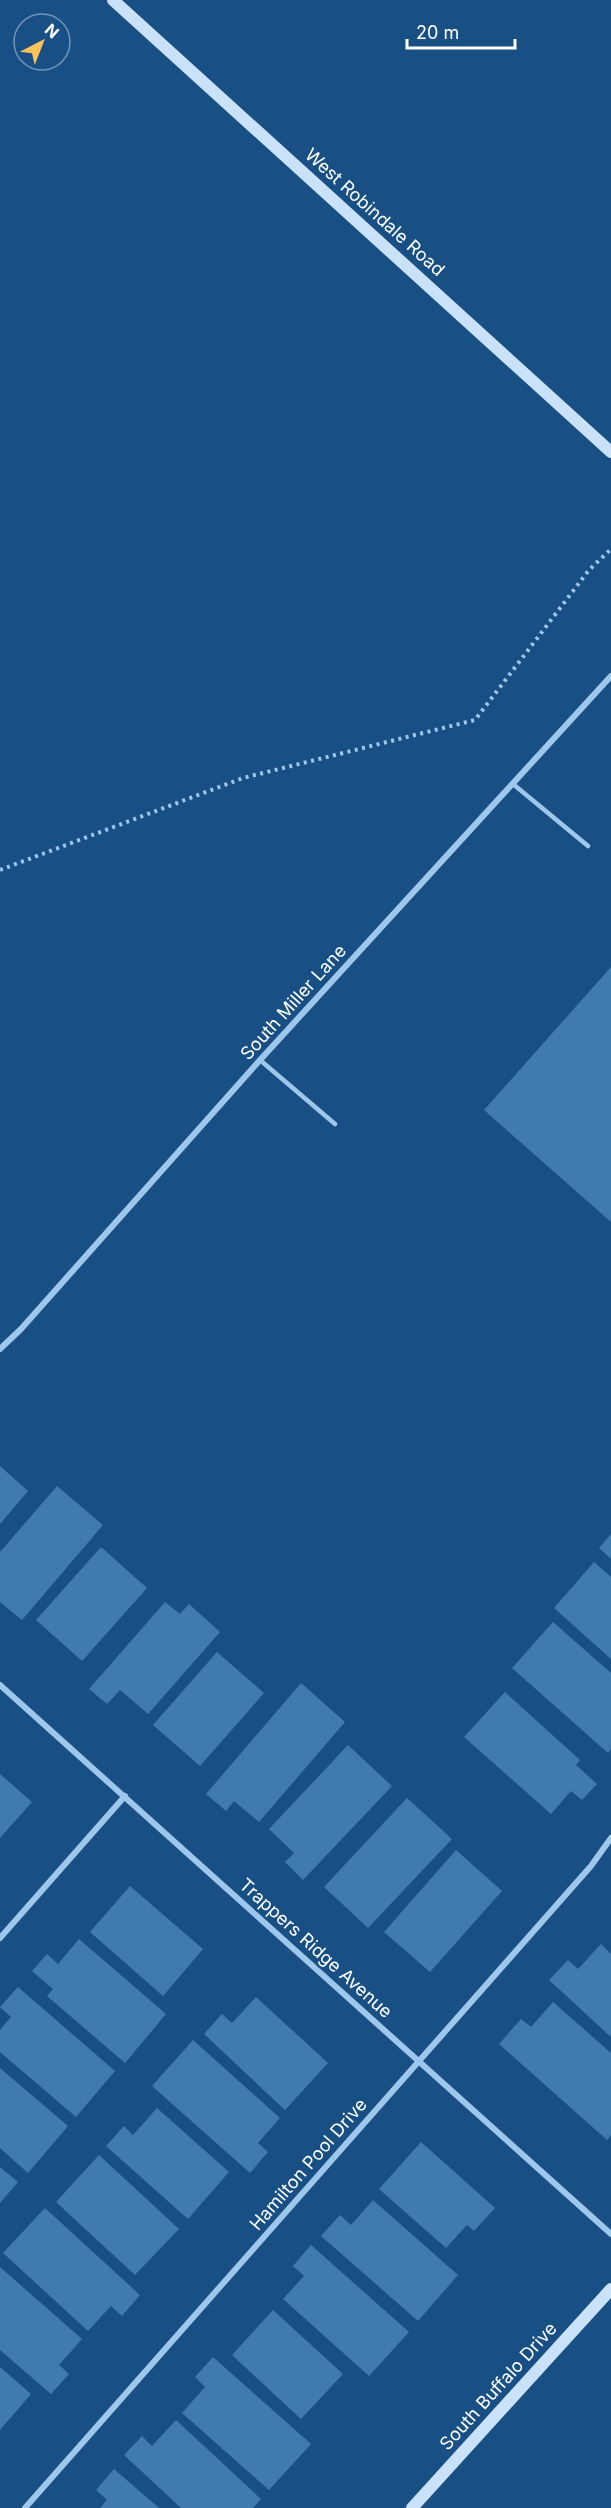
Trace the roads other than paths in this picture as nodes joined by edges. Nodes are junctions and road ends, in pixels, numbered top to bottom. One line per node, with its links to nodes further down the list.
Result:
1 (113, 0): 2 (main road, West Robindale Road)
2 (611, 452)
3 (611, 676): 4 (street, South Miller Lane)
4 (513, 784): 5 (lane); 6 (street, South Miller Lane)
5 (588, 846)
6 (260, 1060): 7 (lane); 8 (street, South Miller Lane)
7 (334, 1124)
8 (0, 1349)
9 (0, 1684): 10 (street, Trappers Ridge Avenue)
10 (124, 1796): 12 (street); 13 (street, Trappers Ridge Avenue)
11 (611, 1838): 13 (street, Hamilton Pool Drive)
12 (0, 1938)
13 (419, 2061): 14 (street, Trappers Ridge Avenue); 16 (street, Hamilton Pool Drive)
14 (611, 2234)
15 (611, 2289): 17 (main road, South Buffalo Drive)
16 (25, 2508)
17 (412, 2508)

